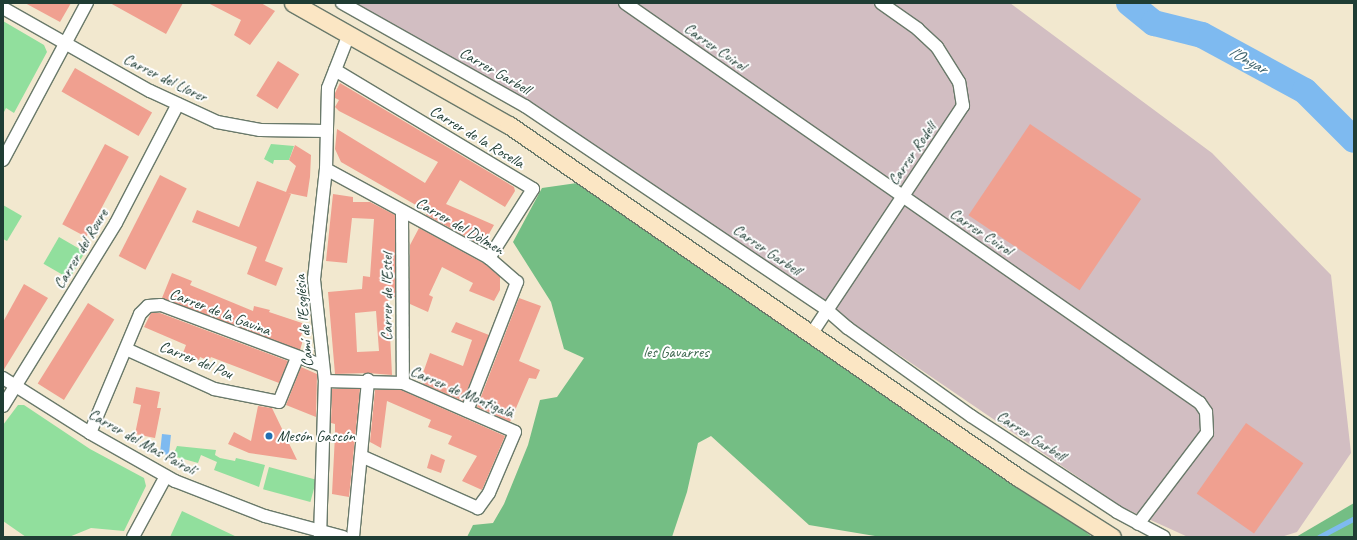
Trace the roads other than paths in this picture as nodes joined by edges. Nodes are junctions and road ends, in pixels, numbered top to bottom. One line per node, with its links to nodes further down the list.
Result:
1 (87, 3): 8 (street)
2 (293, 3): 7 (main road)
3 (342, 3): 17 (street, Carrer Garbell)
4 (625, 3): 14 (street, Carrer Cuirol)
5 (881, 3): 14 (street, Carrer Rodell)
6 (3, 8): 8 (street, Carrer del Llorer)
7 (349, 34): 9 (street, Camí de l'Església); 18 (main road)
8 (65, 44): 10 (street, Carrer del Llorer); 12 (street)
9 (335, 70): 11 (street, Camí de l'Església); 16 (street, Carrer de la Rosella)
10 (178, 104): 11 (street, Carrer del Llorer); 26 (street, Carrer del Roure)
11 (327, 131): 13 (street, Camí de l'Església)
12 (3, 160)
13 (326, 169): 15 (street, Carrer del Dòlmen); 21 (street, Camí de l'Església)
14 (902, 197): 17 (street, Carrer Rodell); 32 (street, Carrer Cuirol)
15 (402, 211): 16 (street, Carrer del Dòlmen); 25 (street, Carrer de l'Estel)
16 (489, 258): 28 (street, Carrer del Dòlmen)
17 (827, 310): 18 (street, Carrer Rodell); 32 (street, Carrer Garbell)
18 (812, 333): 37 (main road)
19 (126, 349): 20 (street, Carrer de la Gavina); 20 (street, Carrer del Pou); 29 (street, Carrer de la Gavina)
20 (297, 358): 21 (street, Carrer de la Gavina)
21 (323, 366): 24 (street, Camí de l'Església)
22 (3, 378): 26 (street, Carrer del Mas Pairolí)
23 (368, 380): 24 (street, Carrer de Montigalà); 25 (street, Carrer de Montigalà); 30 (street)
24 (325, 381): 33 (street, Camí de l'Església)
25 (403, 382): 28 (street, Carrer de Montigalà)
26 (16, 386): 27 (street, Carrer del Roure); 29 (street, Carrer del Mas Pairolí)
27 (3, 406)
28 (467, 411): 30 (street, Carrer de Montigalà)
29 (90, 433): 31 (street, Carrer del Mas Pairolí)
30 (361, 456): 36 (street)
31 (166, 476): 33 (street, Carrer del Mas Pairolí); 34 (street)
32 (1138, 524): 38 (street, Carrer Garbell)
33 (321, 534): 35 (street, Carrer del Mas Pairolí)
34 (133, 537)
35 (343, 537)
36 (353, 537)
37 (1112, 537)
38 (1164, 537)

